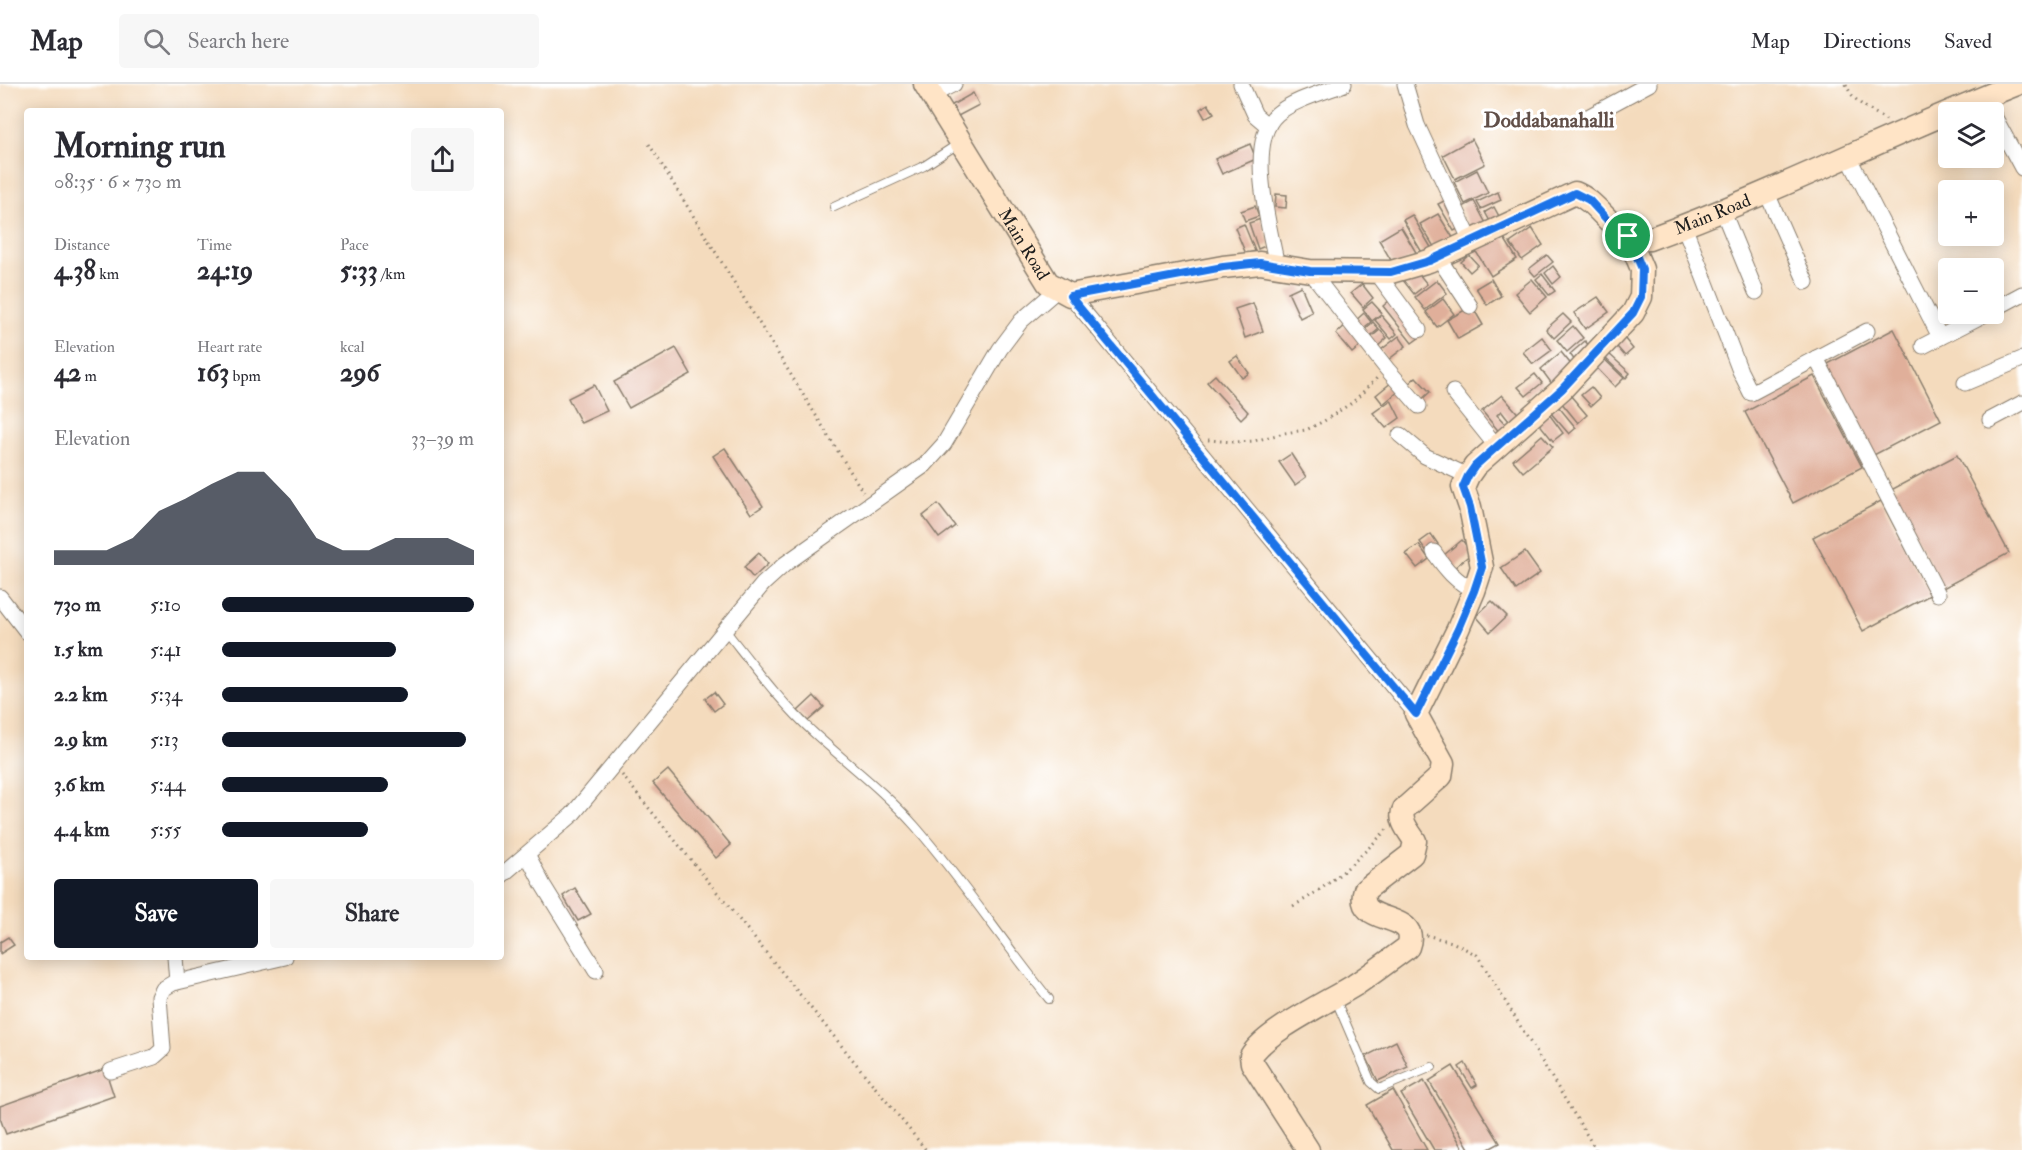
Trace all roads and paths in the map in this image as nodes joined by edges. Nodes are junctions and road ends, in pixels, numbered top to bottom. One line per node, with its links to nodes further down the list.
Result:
1 (954, 84): 8 (street)
2 (1241, 84): 12 (street)
3 (1344, 84): 12 (street)
4 (1406, 84): 24 (street)
5 (1649, 84): 10 (street)
6 (1846, 84): 13 (path)
7 (2017, 84): 9 (street, Main Road)
8 (929, 89): 15 (street, Main Road)
9 (1997, 102)
10 (1586, 118)
11 (1938, 122): 13 (street, Main Road)
12 (1268, 126): 26 (street)
13 (1903, 131): 17 (street, Main Road)
14 (2004, 136): 18 (street)
15 (962, 142): 20 (lane); 30 (street, Main Road)
16 (649, 144): 52 (path)
17 (1848, 156): 19 (street, Main Road); 38 (street)
18 (2022, 168)
19 (1766, 191): 21 (street, Main Road); 29 (street)
20 (834, 207)
21 (1722, 209): 22 (street, Main Road); 31 (street)
22 (1684, 226): 23 (street, Main Road); 40 (street)
23 (1628, 236): 24 (street); 50 (street)
24 (1471, 241): 25 (street)
25 (1438, 257): 28 (street); 34 (street)
26 (1277, 266): 27 (street); 30 (street)
27 (1310, 271): 28 (street); 42 (street)
28 (1377, 273): 36 (street)
29 (1806, 282)
30 (1064, 292): 49 (street); 52 (street)
31 (1756, 292)
32 (2022, 294): 33 (street)
33 (2004, 304)
34 (1470, 306)
35 (1965, 324): 38 (street)
36 (1419, 330)
37 (1867, 331): 40 (street)
38 (1940, 337): 39 (street)
39 (1923, 346)
40 (1816, 358): 55 (street)
41 (2022, 359): 43 (street)
42 (1386, 369): 46 (street); 49 (path)
43 (1965, 383)
44 (1453, 392): 50 (street)
45 (2022, 403): 47 (street)
46 (1419, 406)
47 (1990, 420)
48 (1400, 435): 51 (street)
49 (1188, 438): 59 (street)
50 (1497, 447): 51 (street)
51 (1468, 476): 54 (street)
52 (871, 504): 58 (street)
53 (1434, 552): 54 (street)
54 (1474, 591): 59 (street)
55 (1938, 594)
56 (0, 597): 57 (street)
57 (24, 628)
58 (724, 630): 60 (street); 71 (lane)
59 (1416, 714): 61 (street)
60 (614, 765): 62 (street); 74 (path)
61 (1401, 814): 64 (path); 65 (street)
62 (527, 854): 63 (street); 68 (street)
63 (504, 873)
64 (1293, 906)
65 (1410, 931): 70 (street); 76 (path)
66 (175, 960): 69 (street)
67 (272, 960): 69 (street)
68 (596, 971)
69 (177, 982): 73 (street)
70 (1334, 997): 72 (lane); 75 (street)
71 (1049, 999)
72 (1432, 1067)
73 (111, 1071)
74 (926, 1150)
75 (1308, 1150)
76 (1596, 1150)

